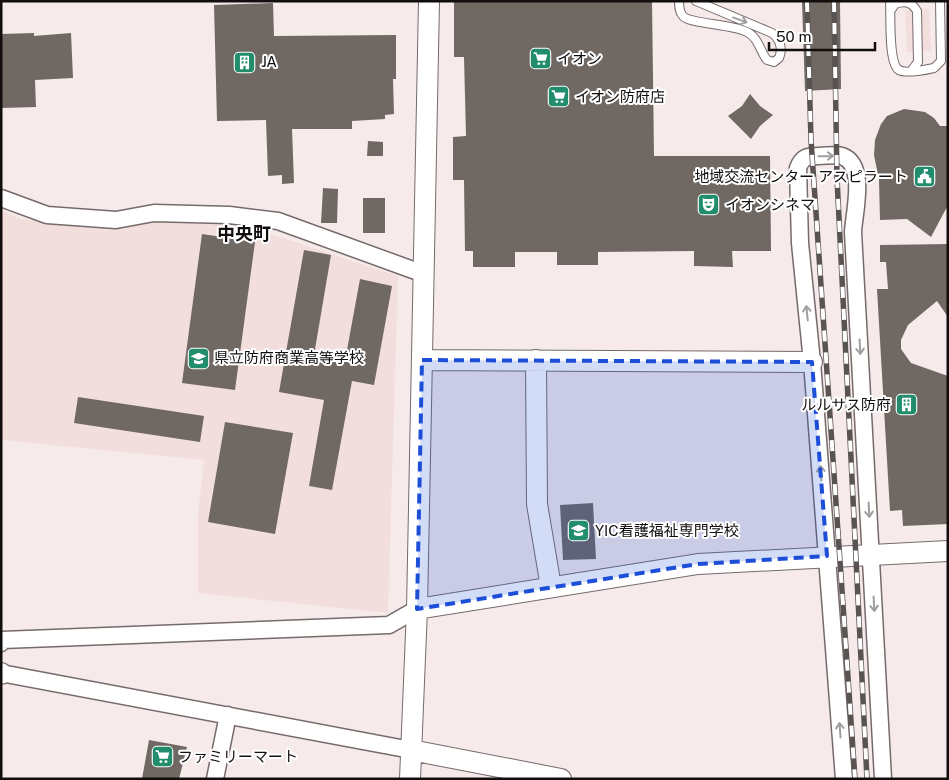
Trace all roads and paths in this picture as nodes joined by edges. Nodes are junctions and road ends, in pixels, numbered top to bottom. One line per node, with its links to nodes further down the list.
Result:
1 (429, 1): 8 (street)
2 (679, 1): 3 (lane, one-way to 2)
3 (696, 1)
4 (940, 1): 6 (lane)
5 (891, 5): 6 (lane); 6 (lane)
6 (911, 71)
7 (1, 198): 8 (street)
8 (424, 274): 9 (street)
9 (422, 360): 10 (street); 16 (street)
10 (536, 360): 11 (street); 15 (street)
11 (812, 362): 13 (street, one-way to 11); 14 (street, one-way to 14)
12 (948, 551): 14 (street)
13 (827, 556): 14 (street); 15 (street); 24 (street, one-way to 13)
14 (871, 556): 25 (street, one-way to 25)
15 (551, 587): 16 (street)
16 (417, 609): 17 (street); 20 (street)
17 (1, 643)
18 (1, 673): 19 (street)
19 (228, 715): 20 (street); 21 (street)
20 (412, 750): 22 (street); 23 (street)
21 (215, 779)
22 (410, 779)
23 (561, 779)
24 (844, 779)
25 (883, 779)

